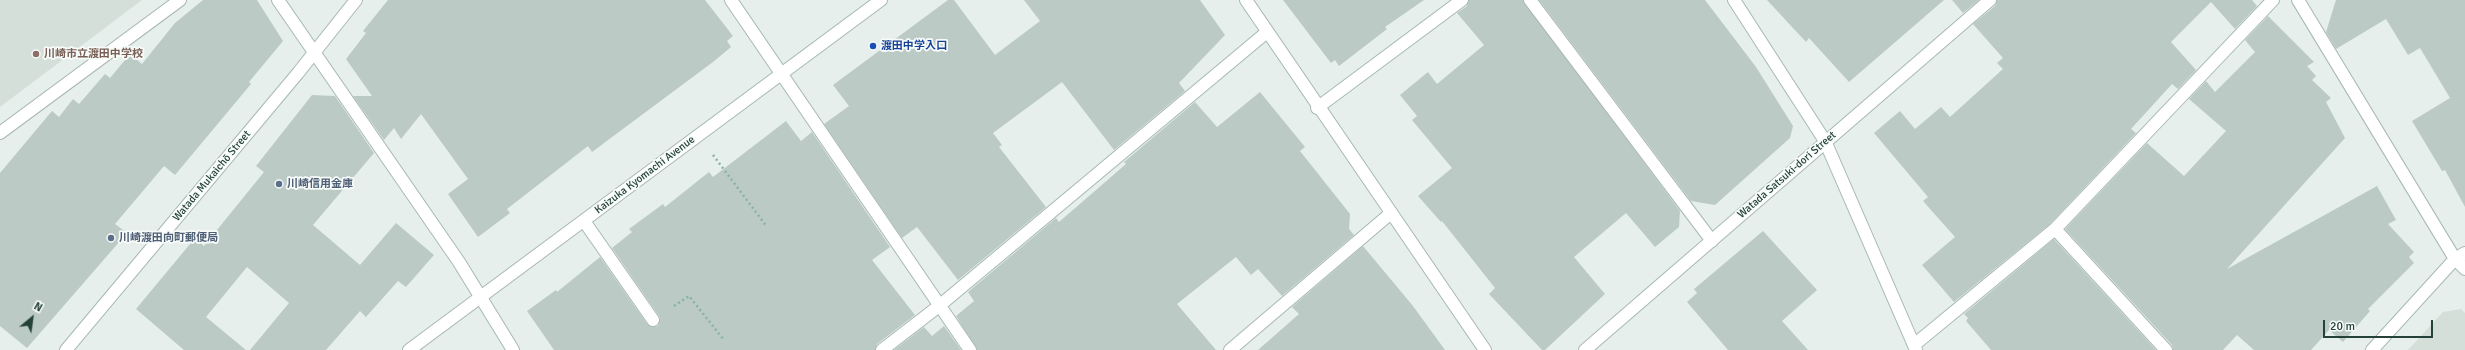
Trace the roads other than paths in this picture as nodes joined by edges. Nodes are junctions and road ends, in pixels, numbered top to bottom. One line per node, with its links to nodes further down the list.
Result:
1 (180, 0): 17 (street)
2 (278, 0): 14 (street)
3 (356, 0): 14 (street, Watada Mukaichō Street)
4 (731, 0): 15 (street)
5 (881, 0): 15 (street, Kaizuka Kyomachi Avenue)
6 (1246, 0): 13 (street)
7 (1530, 0): 22 (street)
8 (1734, 0): 18 (street)
9 (1990, 0): 18 (street, Watada Satsuki-dori Street)
10 (2273, 0): 21 (street)
11 (2299, 0): 23 (street)
12 (1455, 2): 16 (street)
13 (1267, 32): 16 (street); 26 (street)
14 (316, 52): 25 (street); 29 (street, Watada Mukaichō Street)
15 (780, 75): 20 (street, Kaizuka Kyomachi Avenue); 26 (street)
16 (1317, 108): 19 (street)
17 (0, 133)
18 (1825, 141): 22 (street, Watada Satsuki-dori Street); 28 (street)
19 (1391, 213): 34 (street); 35 (street)
20 (584, 221): 25 (street, Kaizuka Kyomachi Avenue); 27 (street)
21 (2055, 228): 28 (street); 37 (street)
22 (1712, 241): 36 (street, Watada Satsuki-dori Street)
23 (2460, 256): 24 (street); 38 (street)
24 (2465, 269)
25 (482, 297): 30 (street, Kaizuka Kyomachi Avenue); 31 (street)
26 (939, 306): 32 (street); 33 (street)
27 (653, 320)
28 (1915, 348)
29 (66, 350)
30 (409, 350)
31 (513, 350)
32 (882, 350)
33 (970, 350)
34 (1230, 350)
35 (1485, 350)
36 (1586, 350)
37 (2166, 350)
38 (2372, 350)

